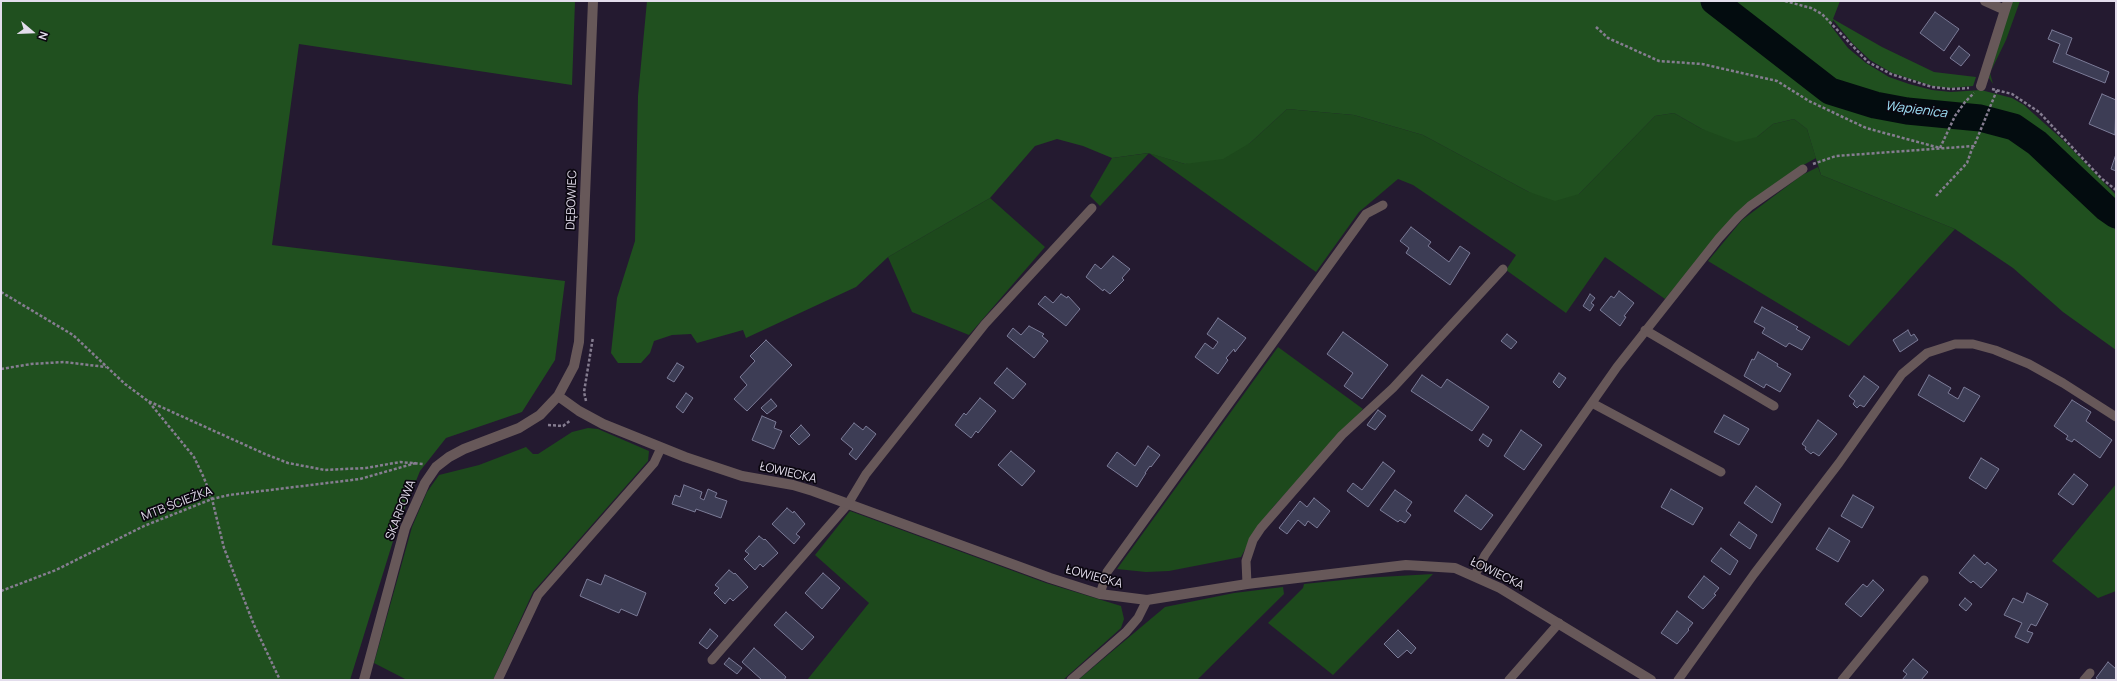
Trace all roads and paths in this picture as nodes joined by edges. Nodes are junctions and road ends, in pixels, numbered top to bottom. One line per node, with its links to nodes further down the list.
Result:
1 (593, 1): 20 (street, DĘBOWIEC)
2 (1785, 1): 6 (path)
3 (1986, 1): 4 (street)
4 (2006, 6): 6 (street)
5 (1596, 27): 9 (path)
6 (1981, 86): 7 (path); 9 (path)
7 (1997, 90): 8 (path); 11 (path)
8 (1973, 146): 9 (path); 12 (path)
9 (1940, 148): 10 (path)
10 (1804, 169): 17 (lane)
11 (2116, 190)
12 (1936, 196)
13 (1383, 205): 35 (lane)
14 (1092, 208): 30 (lane)
15 (1503, 270): 33 (lane)
16 (1, 292): 18 (path)
17 (1645, 330): 22 (lane); 23 (lane)
18 (106, 367): 19 (path); 21 (path)
19 (1, 369)
20 (558, 396): 25 (street, ŁOWIECKA); 27 (street, SKARPOWA)
21 (148, 401): 26 (path); 29 (path)
22 (1592, 403): 28 (lane); 31 (lane)
23 (1774, 406)
24 (2116, 418): 45 (lane)
25 (662, 448): 30 (street, ŁOWIECKA); 41 (lane)
26 (418, 462): 27 (path); 29 (path, MTB ŚCIEŻKA)
27 (436, 467): 40 (street, SKARPOWA)
28 (1721, 472)
29 (212, 499): 34 (path, MTB ŚCIEŻKA); 39 (path)
30 (848, 504): 35 (street, ŁOWIECKA); 38 (lane)
31 (1475, 576): 33 (street, ŁOWIECKA); 37 (street, ŁOWIECKA)
32 (1924, 580): 46 (lane)
33 (1247, 584): 36 (street, ŁOWIECKA)
34 (1, 591)
35 (1100, 594): 36 (street, ŁOWIECKA)
36 (1147, 600): 42 (lane)
37 (1559, 623): 43 (lane); 44 (street, ŁOWIECKA)
38 (712, 660)
39 (280, 680)
40 (364, 680)
41 (498, 680)
42 (1070, 680)
43 (1509, 680)
44 (1651, 680)
45 (1678, 680)
46 (1842, 680)

